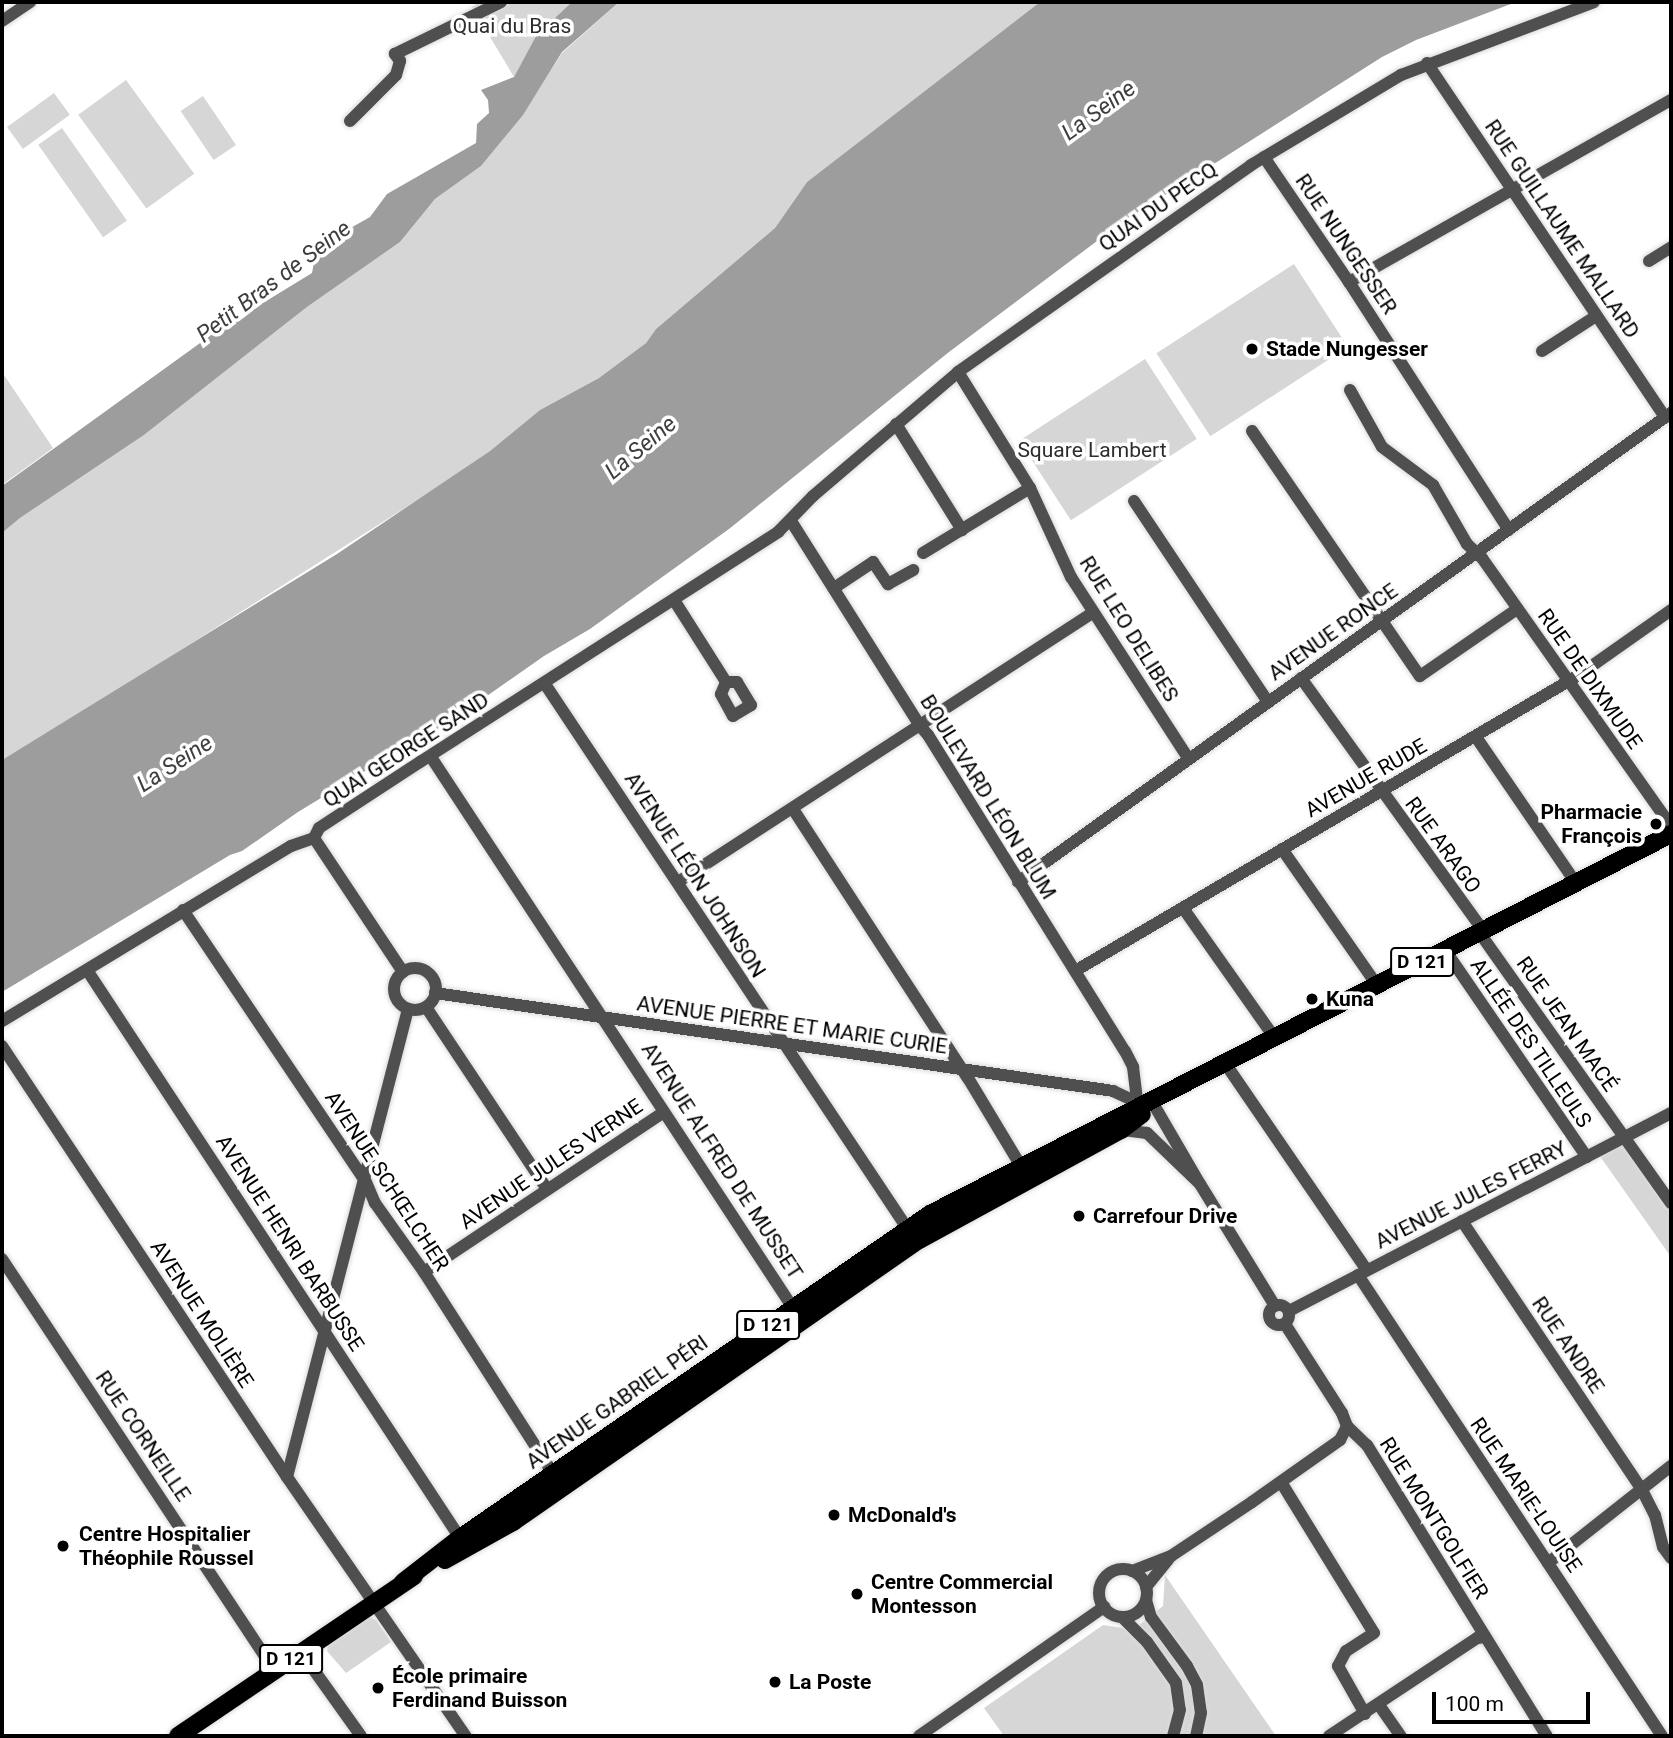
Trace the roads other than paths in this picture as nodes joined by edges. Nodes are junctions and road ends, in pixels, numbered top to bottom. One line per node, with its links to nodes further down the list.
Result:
1 (30, 2): 4 (street)
2 (501, 2): 7 (street)
3 (1594, 2): 5 (street, QUAI DU PECQ)
4 (2, 21)
5 (1427, 63): 8 (street, QUAI DU PECQ); 9 (street, RUE GUILLAUME MALLARD)
6 (1671, 100): 9 (street)
7 (350, 121)
8 (1264, 156): 12 (street, RUE NUNGESSER); 15 (street, QUAI DU PECQ)
9 (1513, 190): 12 (street); 13 (street, RUE GUILLAUME MALLARD)
10 (1671, 247): 11 (street)
11 (1649, 261)
12 (1349, 282): 24 (street, RUE NUNGESSER)
13 (1597, 316): 14 (street); 17 (street, RUE GUILLAUME MALLARD)
14 (1542, 351)
15 (958, 372): 18 (street, QUAI DU PECQ); 20 (street, RUE LEO DELIBES)
16 (1350, 390): 26 (street, RUE DE DIXMUDE)
17 (1668, 415): 24 (street, AVENUE RONCE)
18 (896, 424): 22 (street, QUAI DU PECQ); 23 (street)
19 (1252, 432): 33 (street)
20 (1030, 488): 23 (street); 32 (street, RUE LEO DELIBES)
21 (1134, 501): 38 (street)
22 (790, 520): 28 (street, BOULEVARD LÉON BLUM); 29 (street, QUAI GEORGE SAND)
23 (962, 530): 25 (street)
24 (1509, 530): 26 (street, AVENUE RONCE)
25 (923, 553)
26 (1478, 553): 30 (street, RUE DE DIXMUDE); 33 (street, AVENUE RONCE)
27 (913, 570): 28 (street)
28 (834, 587): 39 (street, BOULEVARD LÉON BLUM)
29 (674, 600): 36 (street); 37 (street, QUAI GEORGE SAND)
30 (1517, 609): 33 (street); 35 (street, RUE DE DIXMUDE)
31 (1671, 610): 35 (street, AVENUE RUDE)
32 (1092, 613): 39 (street); 42 (street, RUE LEO DELIBES)
33 (1381, 622): 34 (street, AVENUE RONCE)
34 (1301, 678): 38 (street, AVENUE RONCE); 43 (street, RUE ARAGO)
35 (1569, 681): 40 (street, AVENUE RUDE); 45 (street, RUE DE DIXMUDE)
36 (726, 682)
37 (545, 684): 41 (street, QUAI GEORGE SAND); 49 (street, AVENUE LÉON JOHNSON)
38 (1268, 702): 42 (street, AVENUE RONCE)
39 (920, 726): 44 (street); 50 (street, BOULEVARD LÉON BLUM)
40 (1476, 737): 43 (street, AVENUE RUDE); 51 (street)
41 (431, 757): 47 (street, QUAI GEORGE SAND); 63 (street, AVENUE ALFRED DE MUSSET)
42 (1188, 758): 50 (street, AVENUE RONCE)
43 (1381, 791): 48 (street, AVENUE RUDE); 54 (street, RUE ARAGO)
44 (793, 809): 49 (street); 70 (street)
45 (1671, 826)
46 (1671, 834): 51 (main road, D 121)
47 (314, 838): 53 (street, QUAI GEORGE SAND); 58 (street)
48 (1282, 849): 52 (street, AVENUE RUDE); 59 (street)
49 (678, 882): 66 (street, AVENUE LÉON JOHNSON)
50 (1018, 882): 57 (street, BOULEVARD LÉON BLUM)
51 (1576, 883): 54 (main road, D 121)
52 (1183, 908): 57 (street, AVENUE RUDE); 65 (street)
53 (183, 911): 56 (street, QUAI GEORGE SAND); 79 (street, AVENUE SCHŒLCHER)
54 (1481, 931): 55 (main road, D 121); 76 (street, RUE JEAN MACÉ)
55 (1445, 950): 59 (main road, D 121); 77 (street, ALLÉE DES TILLEULS)
56 (87, 970): 64 (street, QUAI GEORGE SAND); 92 (street, AVENUE HENRI BARBUSSE)
57 (1075, 971): 69 (street, BOULEVARD LÉON BLUM)
58 (403, 972): 60 (street); 62 (street)
59 (1377, 985): 65 (main road, D 121)
60 (435, 993): 61 (street); 63 (street, AVENUE PIERRE ET MARIE CURIE)
61 (426, 1007): 62 (street); 81 (street)
62 (408, 1009): 79 (street)
63 (606, 1019): 66 (street, AVENUE PIERRE ET MARIE CURIE); 73 (street, AVENUE ALFRED DE MUSSET)
64 (2, 1021)
65 (1274, 1037): 68 (main road, D 121)
66 (784, 1044): 70 (street, AVENUE PIERRE ET MARIE CURIE); 84 (street, AVENUE LÉON JOHNSON)
67 (2, 1046): 96 (street, AVENUE MOLIÈRE)
68 (1225, 1063): 72 (main road, D 121); 87 (street, RUE MARIE-LOUISE)
69 (1133, 1067): 71 (street); 72 (street, BOULEVARD LÉON BLUM)
70 (961, 1068): 71 (street, AVENUE PIERRE ET MARIE CURIE); 78 (street)
71 (1113, 1091): 72 (street, AVENUE PIERRE ET MARIE CURIE)
72 (1146, 1102): 75 (main road, AVENUE GABRIEL PÉRI / D 121); 78 (main road, AVENUE GABRIEL PÉRI / D 121); 80 (street, RUE MONTGOLFIER)
73 (664, 1112): 81 (street, AVENUE JULES VERNE); 89 (street, AVENUE ALFRED DE MUSSET)
74 (1671, 1112): 76 (street, AVENUE JULES FERRY)
75 (1121, 1130): 80 (street, RUE MONTGOLFIER); 104 (main road, AVENUE GABRIEL PÉRI / D 121)
76 (1624, 1138): 77 (street, AVENUE JULES FERRY); 82 (street, RUE JEAN MACÉ)
77 (1587, 1157): 83 (street, AVENUE JULES FERRY)
78 (1022, 1168): 84 (main road, AVENUE GABRIEL PÉRI / D 121)
79 (366, 1182): 86 (street, AVENUE SCHŒLCHER); 92 (street)
80 (1200, 1184): 88 (street, RUE MONTGOLFIER)
81 (547, 1189): 86 (street, AVENUE JULES VERNE)
82 (1671, 1203)
83 (1462, 1222): 87 (street, AVENUE JULES FERRY); 98 (street, RUE ANDRE)
84 (906, 1228): 89 (main road, AVENUE GABRIEL PÉRI / D 121)
85 (2, 1259): 112 (street, RUE CORNEILLE)
86 (424, 1272): 95 (street, AVENUE SCHŒLCHER)
87 (1362, 1272): 90 (street, AVENUE JULES FERRY); 102 (street, RUE MARIE-LOUISE)
88 (1275, 1306): 90 (street); 91 (street, RUE MONTGOLFIER)
89 (793, 1308): 95 (main road, AVENUE GABRIEL PÉRI / D 121)
90 (1289, 1311): 91 (street)
91 (1284, 1324): 93 (street, RUE MONTGOLFIER)
92 (325, 1331): 96 (street); 99 (street, AVENUE HENRI BARBUSSE)
93 (1347, 1426): 97 (street); 110 (street, RUE MONTGOLFIER)
94 (1671, 1466): 98 (street)
95 (554, 1475): 99 (main road, AVENUE GABRIEL PÉRI / D 121)
96 (287, 1477): 107 (street, AVENUE MOLIÈRE)
97 (1281, 1482): 100 (street); 114 (street)
98 (1642, 1490): 101 (street, RUE ANDRE); 102 (street)
99 (460, 1538): 104 (main road, AVENUE GABRIEL PÉRI / D 121)
100 (1171, 1556): 103 (street); 105 (street)
101 (1671, 1558)
102 (1548, 1563): 124 (street, RUE MARIE-LOUISE)
103 (1132, 1571): 105 (street); 108 (street)
104 (403, 1582): 107 (main road, AVENUE GABRIEL PÉRI / D 121)
105 (1146, 1587): 106 (street)
106 (1146, 1600): 109 (street); 120 (street)
107 (373, 1602): 111 (main road, AVENUE GABRIEL PÉRI / D 121); 117 (street, AVENUE MOLIÈRE)
108 (1104, 1607): 109 (street); 118 (street)
109 (1122, 1617): 119 (street)
110 (1485, 1637): 113 (street); 123 (street, RUE MONTGOLFIER)
111 (301, 1653): 112 (main road, AVENUE GABRIEL PÉRI / D 121); 116 (street)
112 (274, 1670): 115 (main road, AVENUE GABRIEL PÉRI / D 121)
113 (1379, 1705): 114 (street); 122 (street)
114 (1365, 1714): 121 (street)
115 (178, 1736)
116 (361, 1736)
117 (466, 1736)
118 (919, 1736)
119 (1173, 1736)
120 (1196, 1736)
121 (1329, 1736)
122 (1401, 1736)
123 (1547, 1736)
124 (1662, 1736)

